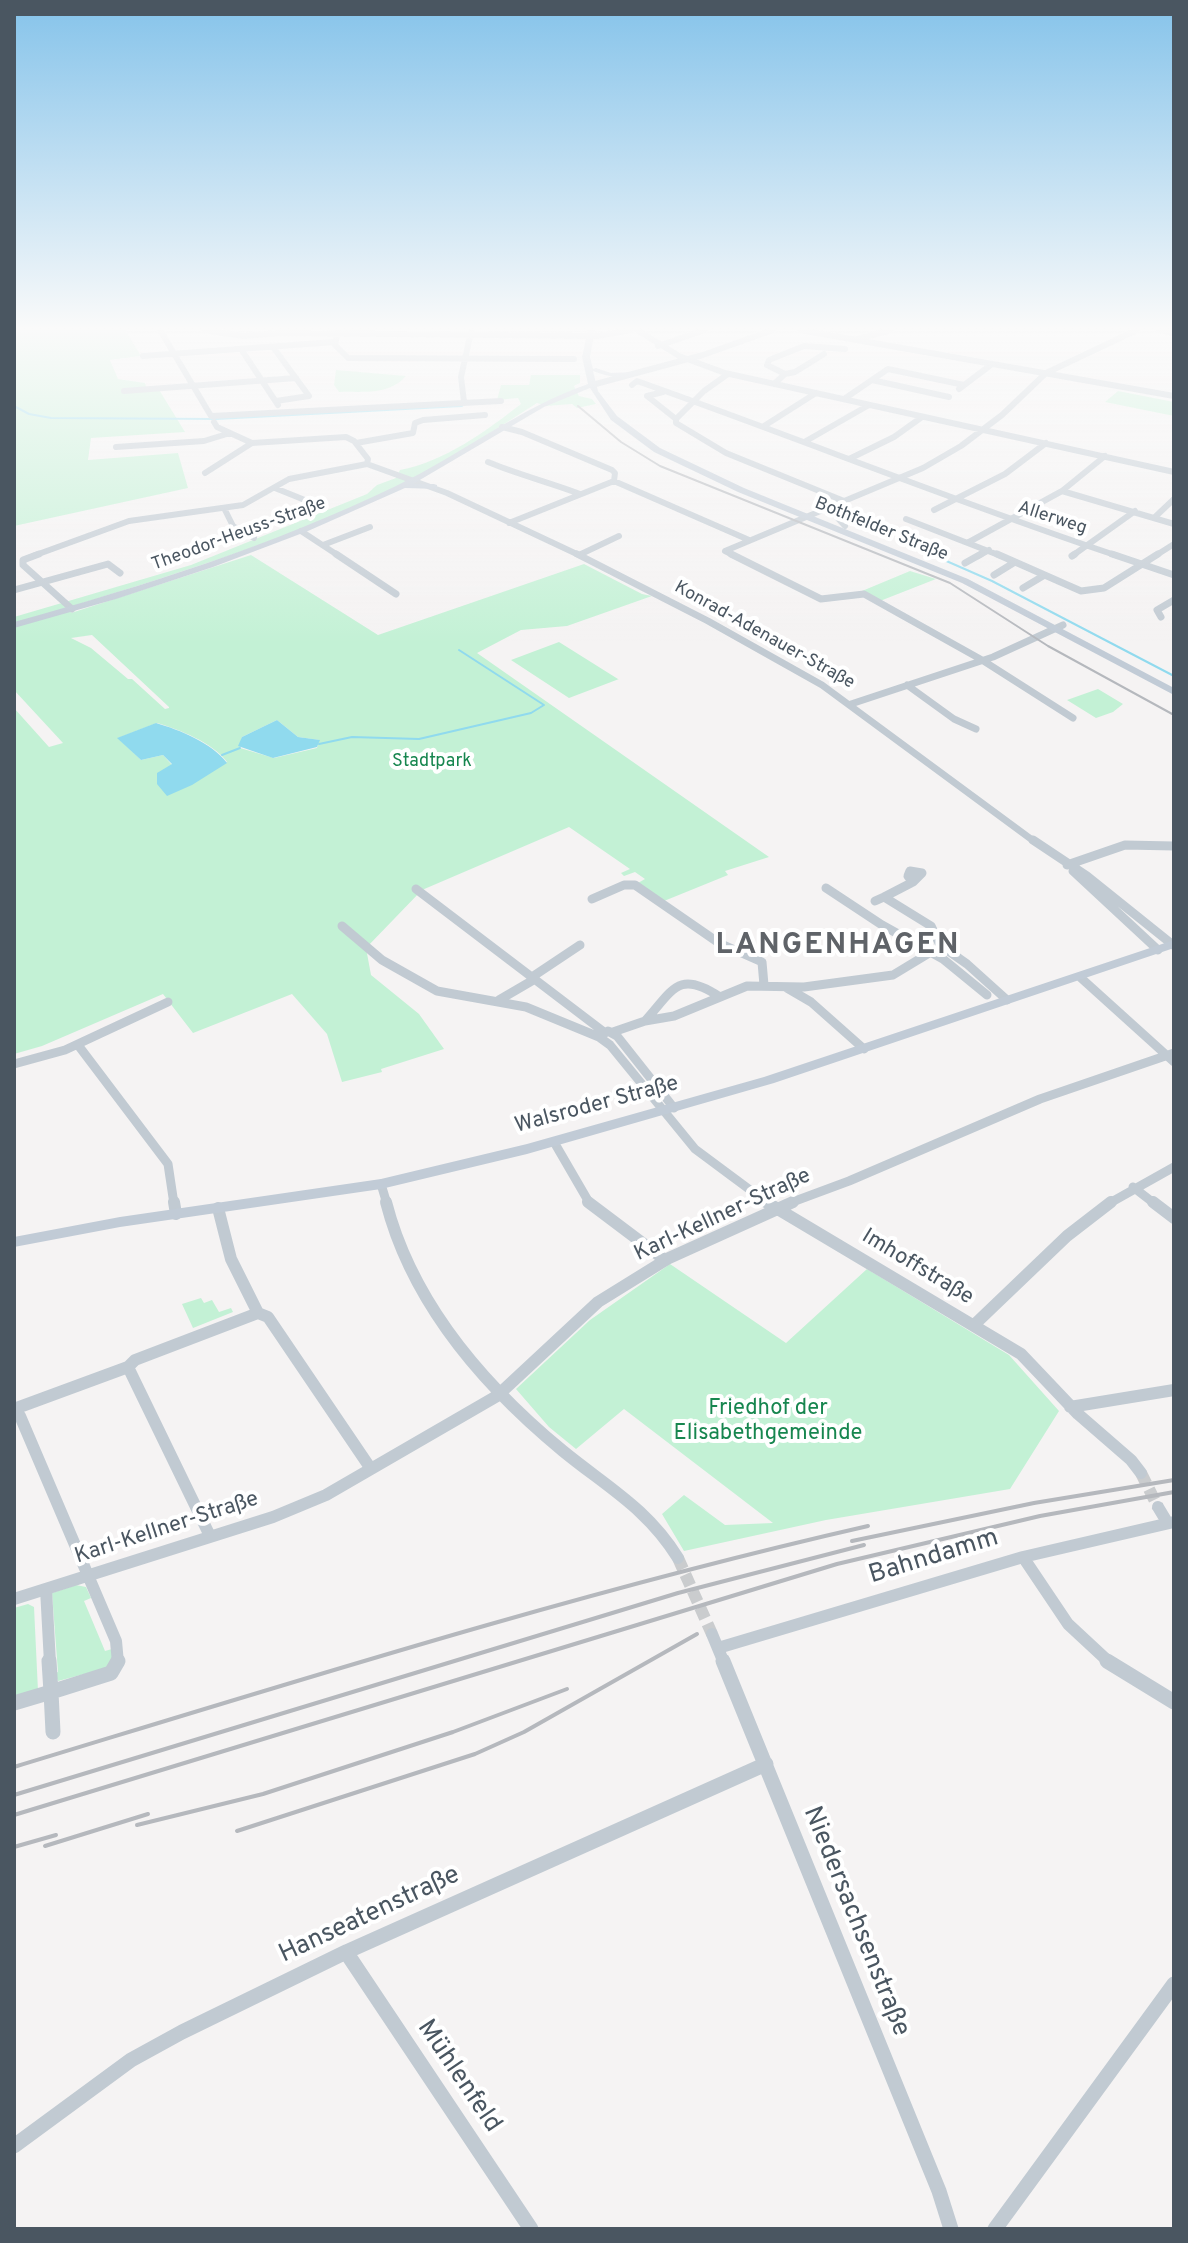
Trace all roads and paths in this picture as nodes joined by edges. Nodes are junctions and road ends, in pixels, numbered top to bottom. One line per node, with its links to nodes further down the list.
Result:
1 (225, 435): 18 (street)
2 (234, 435): 15 (street)
3 (403, 435): 16 (street)
4 (490, 435): 23 (main road, Theodor-Heuss-Straße)
5 (528, 435): 28 (street)
6 (635, 435): 42 (main road, Bothfelder Straße)
7 (644, 435): 42 (main road, Bothfelder Straße)
8 (695, 435): 37 (street)
9 (788, 435): 14 (street, Allerweg)
10 (817, 435): 14 (street)
11 (897, 435): 20 (street)
12 (975, 435): 26 (street)
13 (1009, 435): 17 (street)
14 (806, 441): 20 (street, Allerweg)
15 (252, 443): 16 (street); 25 (street)
16 (356, 443): 22 (street)
17 (1046, 443): 19 (street); 36 (street)
18 (116, 447)
19 (1105, 456): 24 (street); 32 (street)
20 (849, 459): 26 (street, Allerweg)
21 (488, 462): 34 (street)
22 (367, 464): 27 (street, Konrad-Adenauer-Straße); 30 (street)
23 (435, 470): 27 (main road, Theodor-Heuss-Straße); 33 (main road)
24 (1174, 472)
25 (205, 473)
26 (899, 478): 36 (street, Allerweg); 37 (street)
27 (416, 480): 29 (street, Konrad-Adenauer-Straße); 31 (main road, Theodor-Heuss-Straße)
28 (614, 481): 34 (street); 53 (street)
29 (434, 487): 31 (main road); 33 (street, Konrad-Adenauer-Straße)
30 (275, 488): 38 (street); 39 (street)
31 (396, 490): 50 (main road, Theodor-Heuss-Straße)
32 (1062, 491): 41 (street); 45 (street)
33 (447, 493): 46 (street, Konrad-Adenauer-Straße)
34 (580, 494): 46 (street)
35 (1174, 499): 43 (street)
36 (955, 500): 40 (street); 45 (street, Allerweg)
37 (841, 502): 42 (street); 48 (street)
38 (322, 507)
39 (224, 508): 52 (street); 68 (street)
40 (934, 510)
41 (1135, 511): 43 (street); 57 (street)
42 (809, 515): 48 (main road, Bothfelder Straße); 53 (street); 76 (main road, Bothfelder Straße)
43 (1155, 517): 47 (street)
44 (906, 519): 54 (street)
45 (1009, 520): 54 (street); 57 (street, Allerweg)
46 (509, 523): 59 (street, Konrad-Adenauer-Straße)
47 (1174, 524)
48 (845, 526): 76 (main road, Bothfelder Straße)
49 (370, 527): 56 (street)
50 (301, 531): 56 (street); 73 (main road, Theodor-Heuss-Straße)
51 (619, 536): 59 (street)
52 (254, 538)
53 (749, 540): 79 (street)
54 (969, 542): 58 (street)
55 (1174, 544): 63 (street)
56 (323, 545): 71 (street)
57 (1087, 545): 60 (street); 63 (street, Allerweg)
58 (989, 550): 61 (street); 62 (street)
59 (579, 555): 83 (street, Konrad-Adenauer-Straße)
60 (1072, 556)
61 (1015, 562): 65 (street); 67 (street)
62 (965, 563)
63 (1141, 564): 66 (street, Allerweg); 67 (street)
64 (120, 573): 68 (street)
65 (994, 575)
66 (1174, 575)
67 (1043, 576): 69 (street)
68 (42, 583): 70 (street); 73 (street)
69 (1023, 588)
70 (14, 590)
71 (396, 594)
72 (1174, 600): 74 (street)
73 (72, 609): 75 (main road, Theodor-Heuss-Straße)
74 (1161, 617)
75 (14, 625)
76 (1056, 627): 77 (street); 78 (street); 80 (main road, Bothfelder Straße); 82 (main road, Bothfelder Straße)
77 (1013, 640): 78 (street); 79 (street)
78 (1025, 642): 79 (street)
79 (982, 660): 81 (street); 84 (street)
80 (1174, 684)
81 (907, 685): 83 (street); 85 (street)
82 (1174, 692)
83 (851, 704): 87 (street, Konrad-Adenauer-Straße)
84 (1073, 718)
85 (976, 729)
86 (1174, 846): 87 (street)
87 (1068, 866): 93 (street, Konrad-Adenauer-Straße); 95 (street, Konrad-Adenauer-Straße)
88 (913, 882): 104 (street)
89 (826, 888): 96 (street)
90 (416, 889): 97 (street)
91 (592, 899): 99 (street)
92 (342, 926): 103 (street)
93 (1173, 944): 95 (main road, Walsroder Straße)
94 (580, 945): 97 (street)
95 (1158, 950): 98 (main road, Walsroder Straße)
96 (931, 952): 100 (street); 101 (street)
97 (533, 978): 103 (street); 107 (street)
98 (1081, 978): 104 (main road, Walsroder Straße); 110 (street)
99 (764, 985): 100 (street); 102 (street)
100 (785, 987): 109 (street)
101 (987, 995)
102 (720, 997): 106 (street); 106 (street)
103 (499, 1000): 107 (street)
104 (1007, 1000): 109 (main road, Walsroder Straße)
105 (168, 1002): 108 (street)
106 (645, 1021): 107 (street)
107 (607, 1036): 112 (street, Imhoffstraße)
108 (78, 1045): 111 (street); 119 (street)
109 (864, 1049): 112 (main road, Walsroder Straße)
110 (1171, 1057): 118 (street, Karl-Kellner-Straße)
111 (14, 1064)
112 (669, 1110): 113 (main road, Walsroder Straße); 118 (street, Imhoffstraße)
113 (554, 1142): 115 (main road, Walsroder Straße); 122 (street)
114 (1174, 1167): 116 (street)
115 (381, 1184): 117 (main road, Walsroder Straße); 127 (street)
116 (1133, 1187): 120 (street); 124 (street)
117 (218, 1208): 119 (main road, Walsroder Straße); 123 (street)
118 (776, 1208): 122 (street, Karl-Kellner-Straße); 124 (street, Imhoffstraße)
119 (176, 1214): 121 (main road, Walsroder Straße)
120 (1174, 1218)
121 (14, 1242)
122 (665, 1260): 127 (street, Karl-Kellner-Straße)
123 (258, 1313): 125 (street); 130 (street)
124 (974, 1325): 128 (street, Imhoffstraße)
125 (128, 1367): 129 (street); 134 (street)
126 (1174, 1390): 128 (street)
127 (503, 1391): 130 (street, Karl-Kellner-Straße); 136 (street)
128 (1070, 1407): 131 (street, Imhoffstraße)
129 (14, 1410): 137 (street)
130 (371, 1469): 134 (street, Karl-Kellner-Straße)
131 (1141, 1473)
132 (1158, 1507): 133 (street)
133 (1170, 1522): 135 (street, Bahndamm)
134 (210, 1536): 137 (street, Karl-Kellner-Straße)
135 (1023, 1557): 140 (street, Bahndamm); 142 (street)
136 (678, 1558)
137 (87, 1575): 138 (street, Karl-Kellner-Straße); 141 (street)
138 (46, 1589): 139 (street, Karl-Kellner-Straße); 141 (street)
139 (14, 1599)
140 (715, 1641): 145 (street, Niedersachsenstraße)
141 (51, 1692): 143 (street); 144 (street)
142 (1174, 1702)
143 (14, 1703)
144 (53, 1732)
145 (766, 1764): 146 (street, Hanseatenstraße); 150 (street, Niedersachsenstraße)
146 (346, 1952): 148 (street, Hanseatenstraße); 149 (street, Mühlenfeld)
147 (1174, 1984): 151 (street)
148 (14, 2146)
149 (531, 2229)
150 (951, 2229)
151 (995, 2229)

